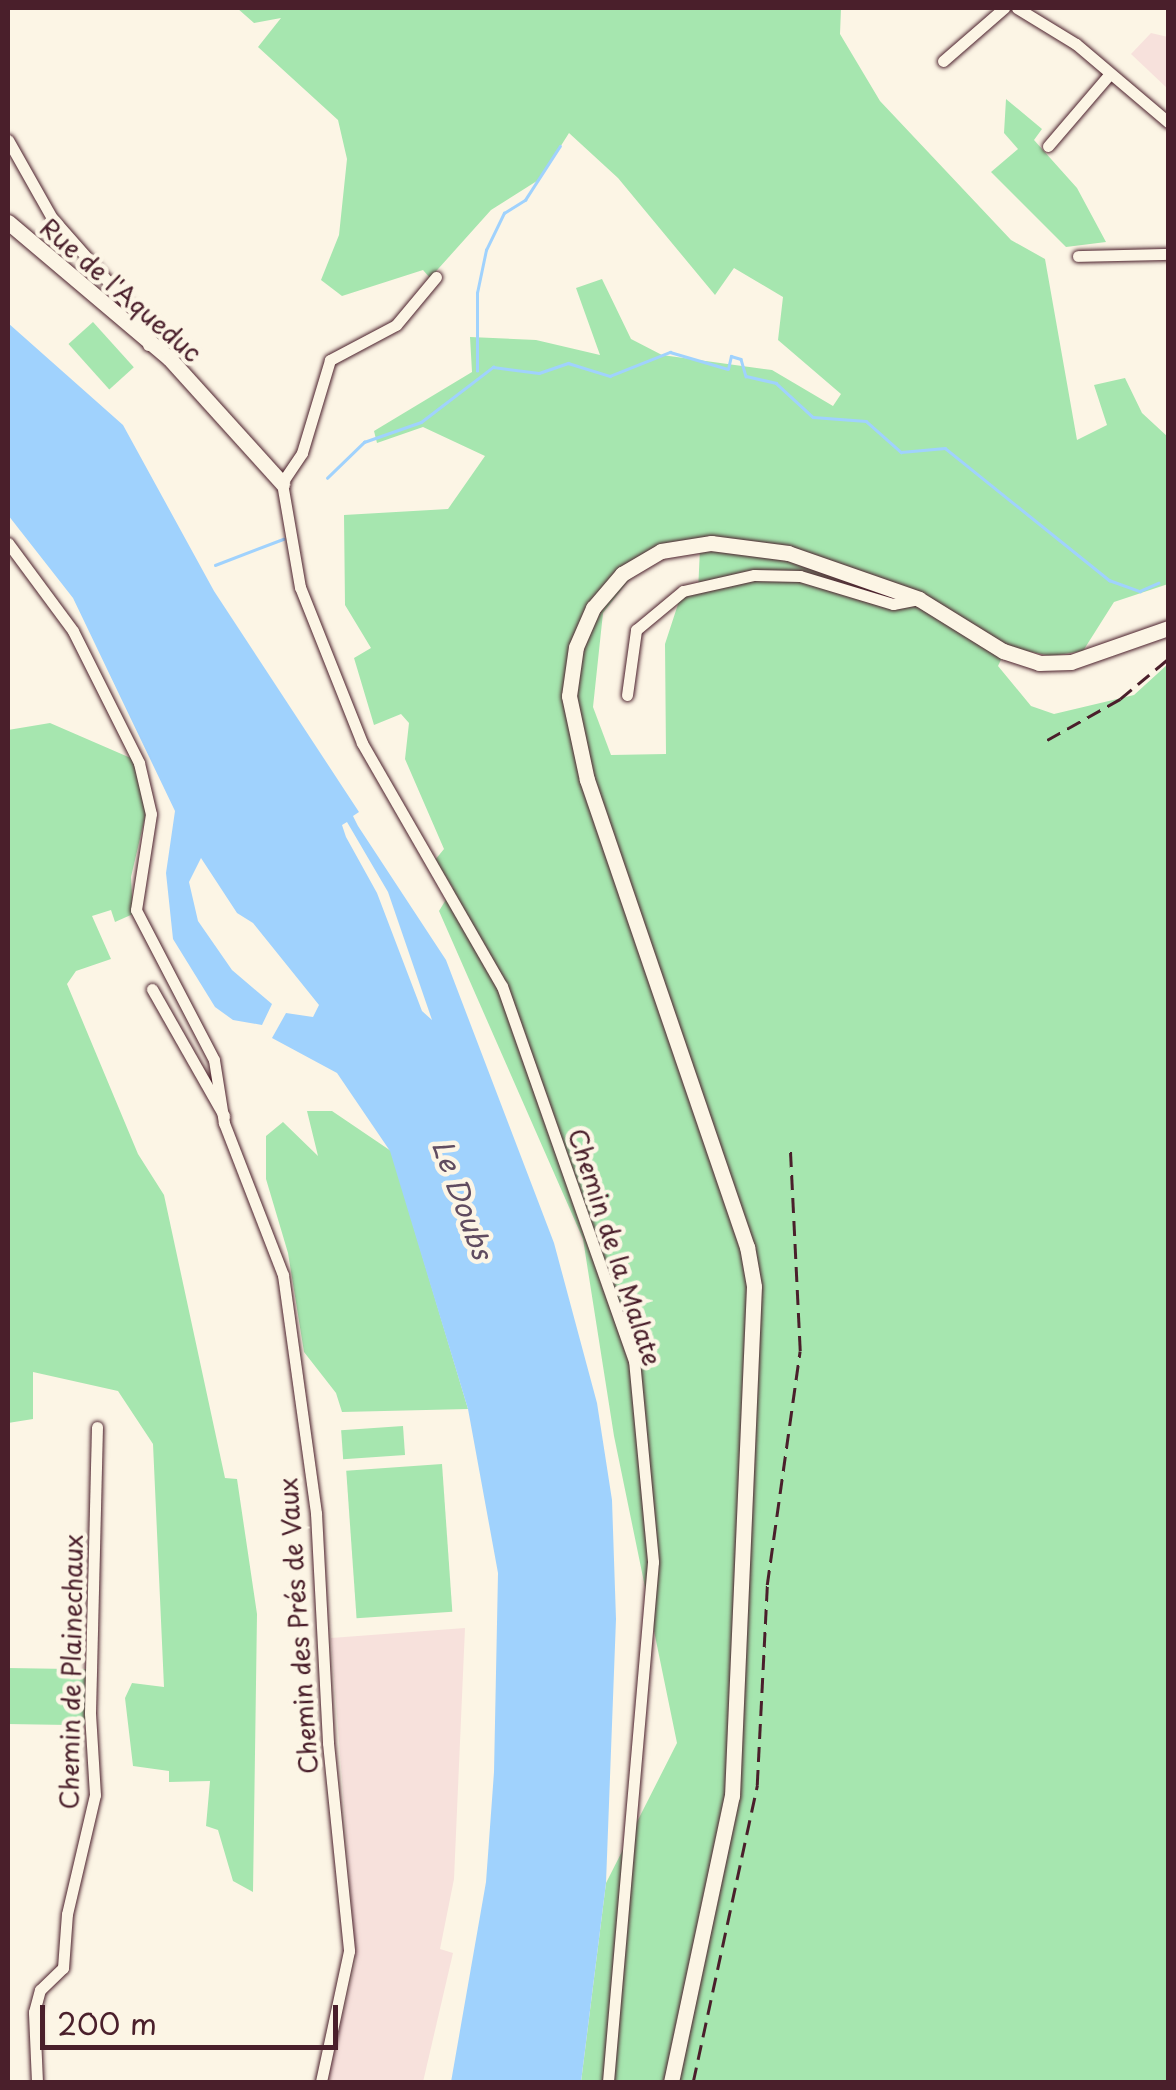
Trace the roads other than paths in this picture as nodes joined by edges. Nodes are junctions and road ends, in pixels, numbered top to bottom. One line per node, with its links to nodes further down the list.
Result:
1 (1004, 8): 3 (street)
2 (1017, 8): 4 (street)
3 (943, 60)
4 (1108, 76): 5 (street); 7 (street)
5 (1168, 122)
6 (8, 140): 12 (street)
7 (1048, 146)
8 (8, 222): 12 (main road, Rue de l'Aqueduc)
9 (1168, 254): 10 (street)
10 (1078, 256)
11 (436, 277): 13 (street)
12 (148, 344): 13 (main road, Rue de l'Aqueduc)
13 (282, 483): 23 (street, Chemin de la Malate)
14 (8, 543): 19 (street, Chemin des Prés de Vaux)
15 (919, 599): 16 (main road); 17 (street); 24 (main road)
16 (1168, 628)
17 (627, 695)
18 (152, 988): 19 (street, Chemin des Prés de Vaux)
19 (224, 1116): 22 (street, Chemin des Prés de Vaux)
20 (97, 1427): 21 (street, Chemin de Plainechaux)
21 (37, 2082)
22 (322, 2082)
23 (608, 2082)
24 (671, 2082)

